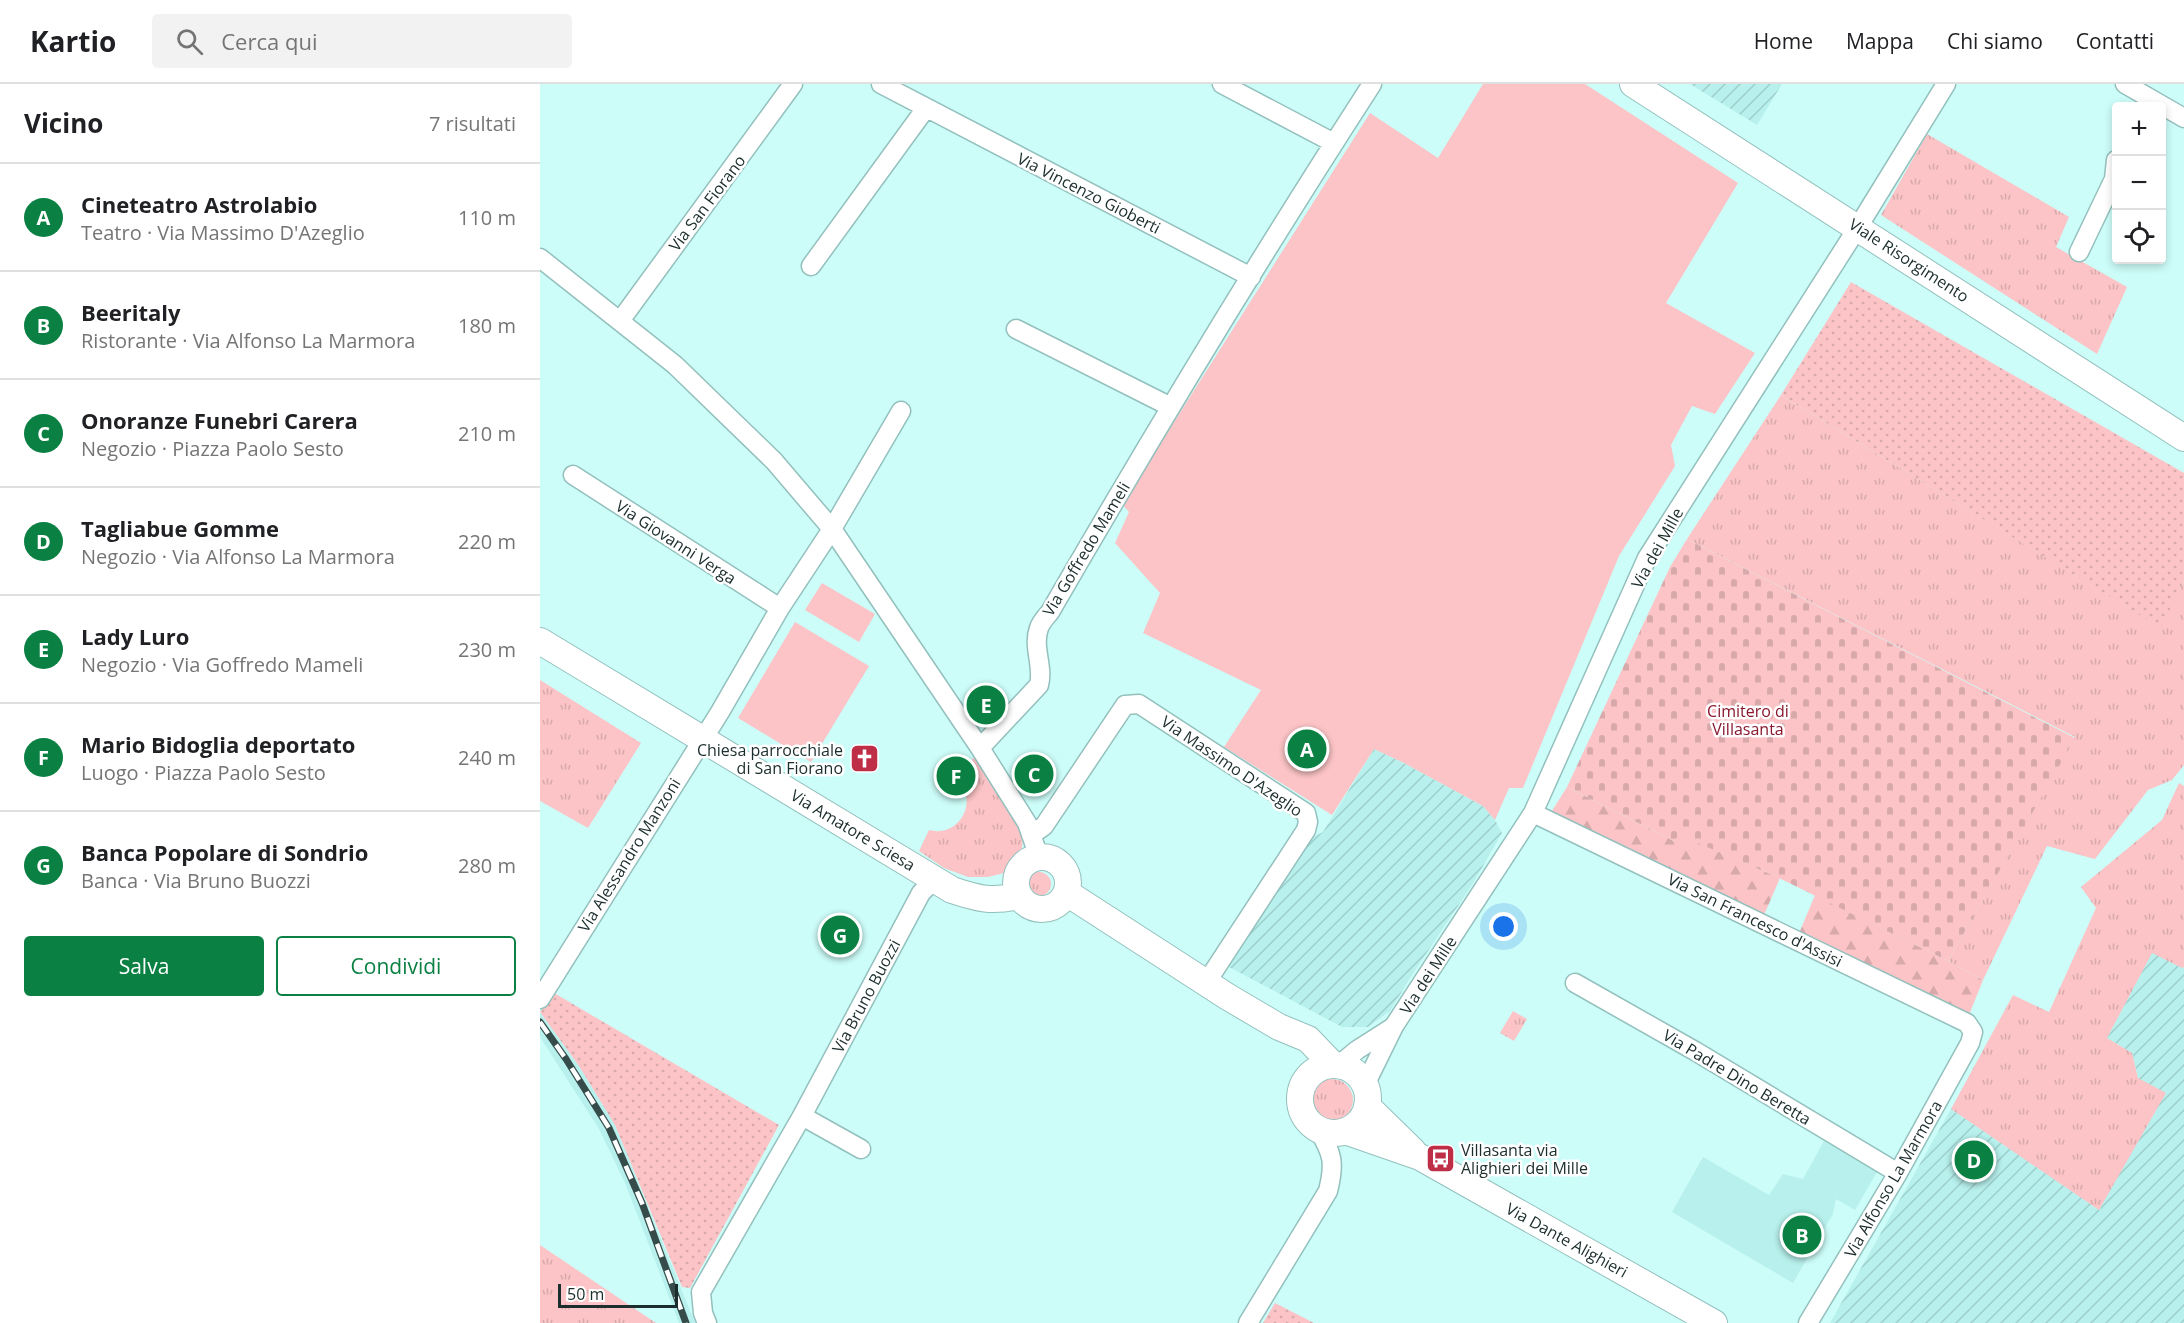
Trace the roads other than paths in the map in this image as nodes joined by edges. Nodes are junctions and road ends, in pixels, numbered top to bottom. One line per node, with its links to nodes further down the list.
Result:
1 (793, 84): 19 (street, Via San Fiorano)
2 (881, 84): 9 (street, Via Vincenzo Gioberti)
3 (1222, 84): 12 (street)
4 (1372, 84): 12 (street, Via Goffredo Mameli)
5 (1634, 84): 14 (street, Viale Risorgimento)
6 (1946, 84): 14 (street, Via dei Mille)
7 (2125, 84): 8 (street)
8 (2147, 102)
9 (926, 108): 17 (street); 18 (street, Via Vincenzo Gioberti)
10 (2166, 110): 11 (street)
11 (2184, 118)
12 (1334, 143): 18 (street, Via Goffredo Mameli)
13 (2112, 183): 15 (street)
14 (1858, 227): 23 (street, Viale Risorgimento); 30 (street, Via dei Mille)
15 (2079, 252)
16 (542, 266): 19 (street)
17 (812, 266)
18 (1251, 277): 21 (street, Via Goffredo Mameli)
19 (620, 321): 25 (street)
20 (1016, 329): 21 (street)
21 (1171, 407): 29 (street, Via Goffredo Mameli)
22 (901, 411): 25 (street, Via Alessandro Manzoni)
23 (2184, 438)
24 (573, 476): 26 (street, Via Giovanni Verga)
25 (832, 529): 26 (street, Via Alessandro Manzoni); 29 (street)
26 (780, 608): 28 (street, Via Alessandro Manzoni)
27 (540, 641): 28 (street, Via Amatore Sciesa)
28 (703, 738): 32 (street, Via Amatore Sciesa); 37 (street, Via Alessandro Manzoni)
29 (980, 748): 31 (street)
30 (1533, 813): 38 (street, Via dei Mille); 40 (street, Via San Francesco d'Assisi)
31 (1035, 846): 33 (street); 34 (street); 35 (street, Via Massimo D'Azeglio)
32 (934, 880): 34 (street, Via Amatore Sciesa); 44 (street, Via Bruno Buozzi)
33 (1066, 893): 34 (street); 35 (street)
34 (1019, 896)
35 (1206, 983): 39 (street)
36 (1575, 983): 49 (street, Via Padre Dino Beretta)
37 (540, 999)
38 (1394, 1026): 41 (street, Via dei Mille); 43 (street, Via dei Mille)
39 (1279, 1027): 41 (street); 42 (street)
40 (1973, 1032): 49 (street, Via Alfonso La Marmora)
41 (1336, 1065): 42 (street); 43 (street)
42 (1307, 1078): 45 (street)
43 (1366, 1095): 46 (street); 48 (street, Via Dante Alighieri)
44 (802, 1116): 47 (street); 50 (street, Via Bruno Buozzi)
45 (1318, 1129): 46 (street); 51 (street)
46 (1345, 1131): 48 (street, Via Dante Alighieri)
47 (861, 1149)
48 (1420, 1157): 52 (street, Via Dante Alighieri)
49 (1898, 1173): 53 (street, Via Alfonso La Marmora)
50 (707, 1323)
51 (1248, 1323)
52 (1714, 1323)
53 (1808, 1323)

